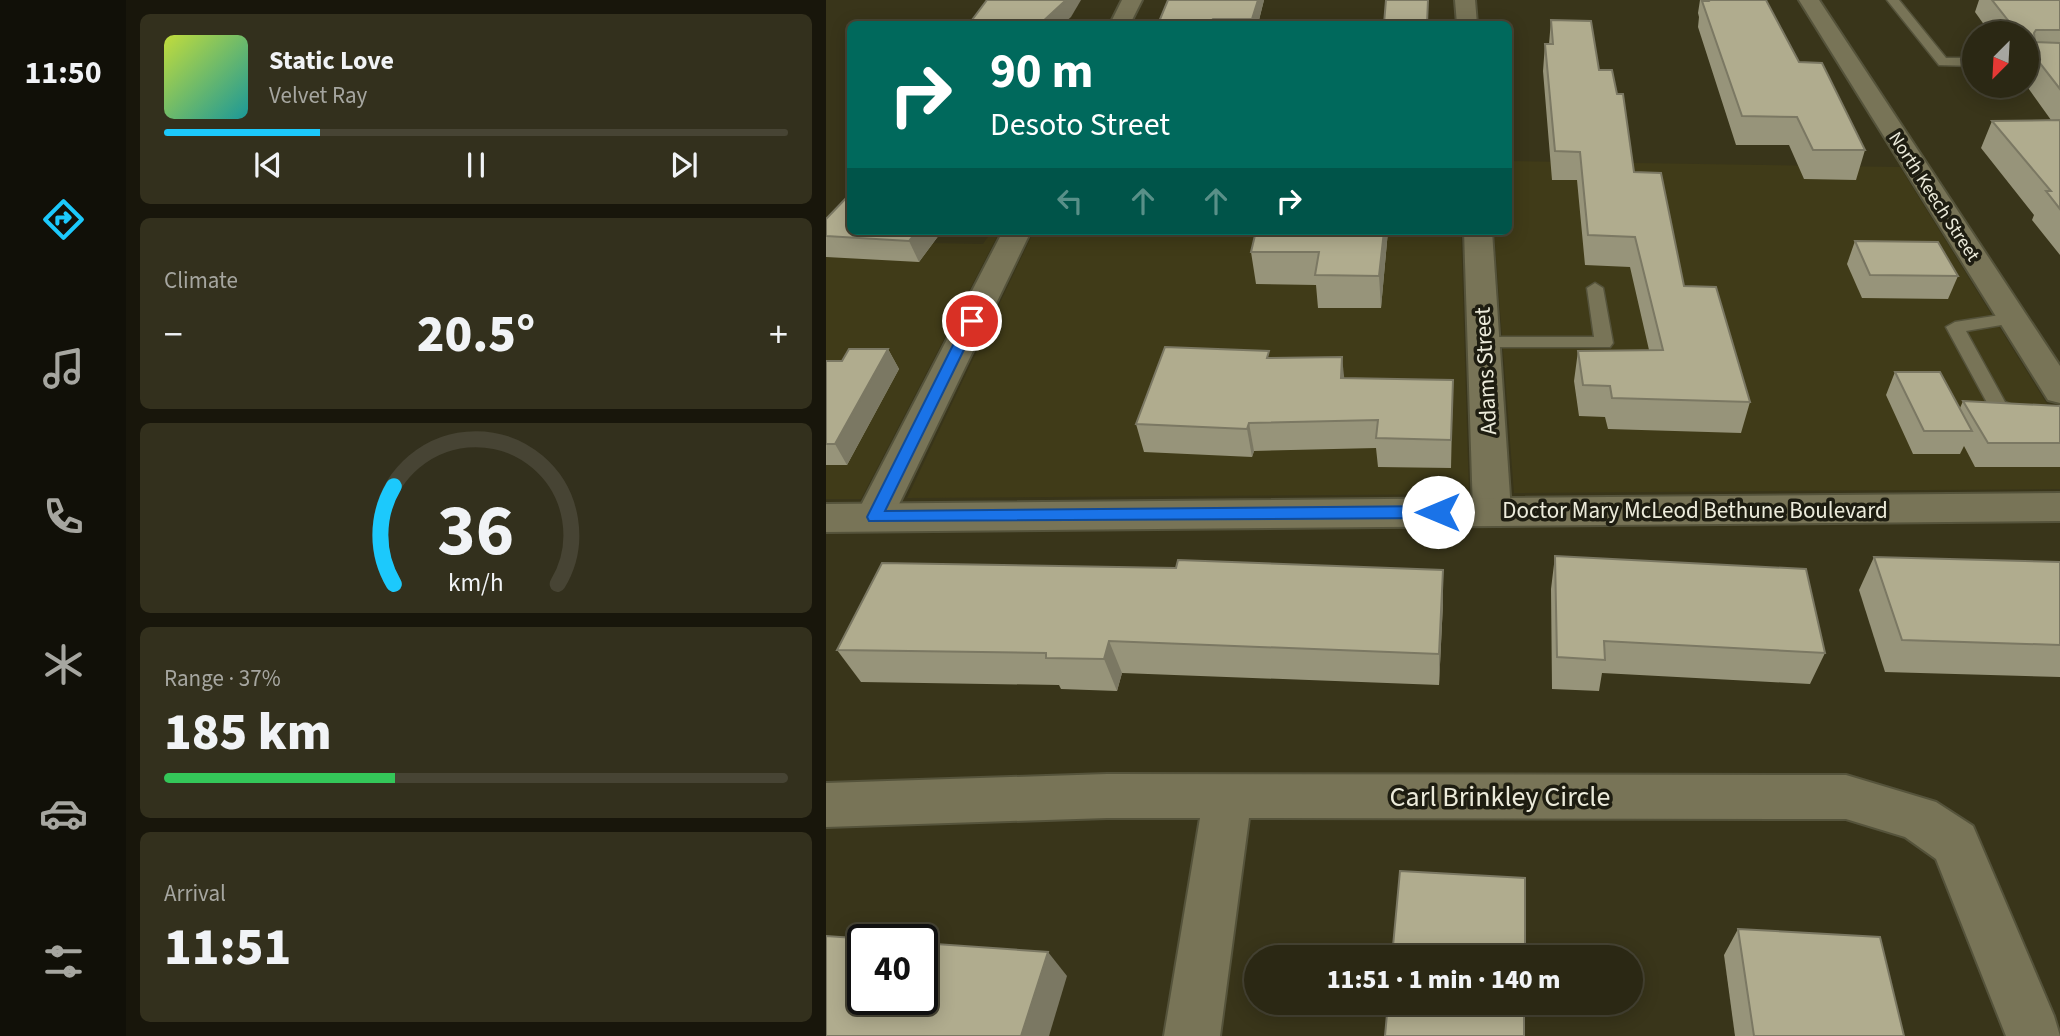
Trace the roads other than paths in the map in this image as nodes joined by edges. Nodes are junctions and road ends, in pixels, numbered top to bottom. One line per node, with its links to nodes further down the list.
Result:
1 (1132, 0): 5 (street)
2 (1465, 0): 6 (street)
3 (1809, 0): 11 (street, North Keech Street)
4 (1893, 0): 7 (lane)
5 (1122, 21)
6 (1466, 21)
7 (1962, 62)
8 (1015, 235): 17 (street)
9 (1478, 235): 12 (street, Adams Street)
10 (1595, 288): 12 (lane)
11 (2013, 318): 13 (street, North Keech Street); 14 (lane)
12 (1483, 342): 16 (street, Adams Street)
13 (2060, 392)
14 (2060, 422)
15 (2060, 507): 16 (street, Doctor Mary McLeod Bethune Boulevard)
16 (1492, 511): 17 (street, Doctor Mary McLeod Bethune Boulevard)
17 (874, 517): 18 (street, Doctor Mary McLeod Bethune Boulevard)
18 (826, 518)
19 (1228, 797): 20 (street, Carl Brinkley Circle); 21 (street); 22 (street, Carl Brinkley Circle)
20 (826, 805)
21 (1192, 1036)
22 (2034, 1036)

